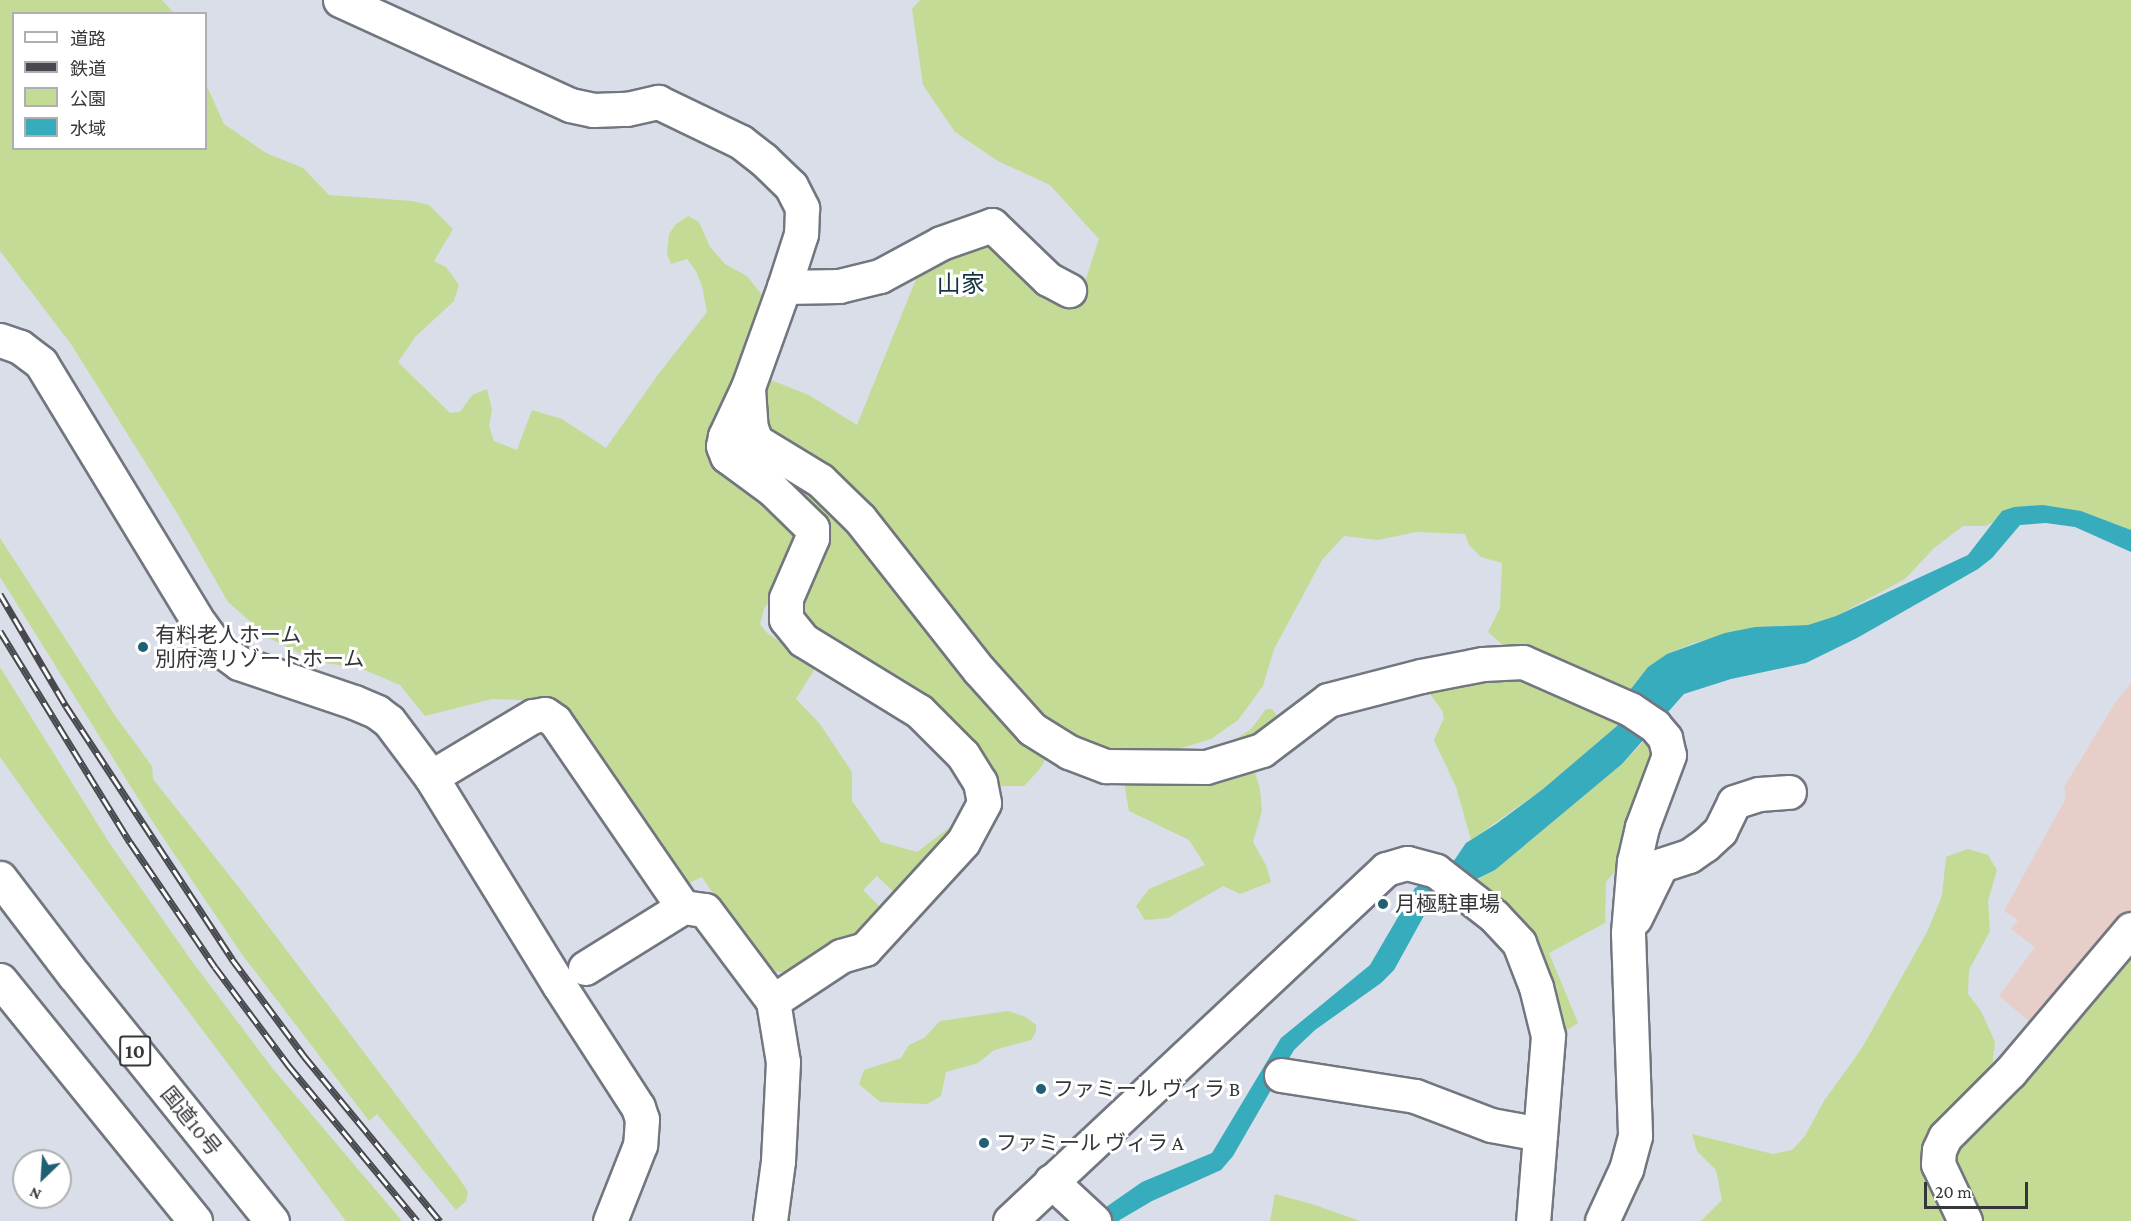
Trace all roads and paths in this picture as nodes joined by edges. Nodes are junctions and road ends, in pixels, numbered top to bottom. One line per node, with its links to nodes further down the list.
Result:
1 (340, 0): 2 (main road)
2 (784, 287): 3 (main road); 5 (main road)
3 (1069, 290)
4 (0, 340): 6 (main road)
5 (748, 387): 11 (main road); 14 (main road)
6 (430, 777): 9 (main road); 21 (main road)
7 (1789, 792): 11 (main road)
8 (0, 878): 20 (main road, 国道10号 / 10)
9 (683, 907): 12 (main road); 14 (main road)
10 (2131, 929): 26 (main road)
11 (1628, 933): 25 (main road)
12 (585, 969)
13 (0, 980): 18 (main road)
14 (773, 1000): 22 (main road)
15 (1281, 1075): 16 (main road)
16 (1540, 1134): 17 (main road); 24 (main road)
17 (1051, 1181): 19 (main road); 23 (main road)
18 (188, 1218)
19 (1093, 1219)
20 (272, 1221)
21 (610, 1221)
22 (770, 1221)
23 (1010, 1221)
24 (1533, 1221)
25 (1602, 1221)
26 (1965, 1221)

